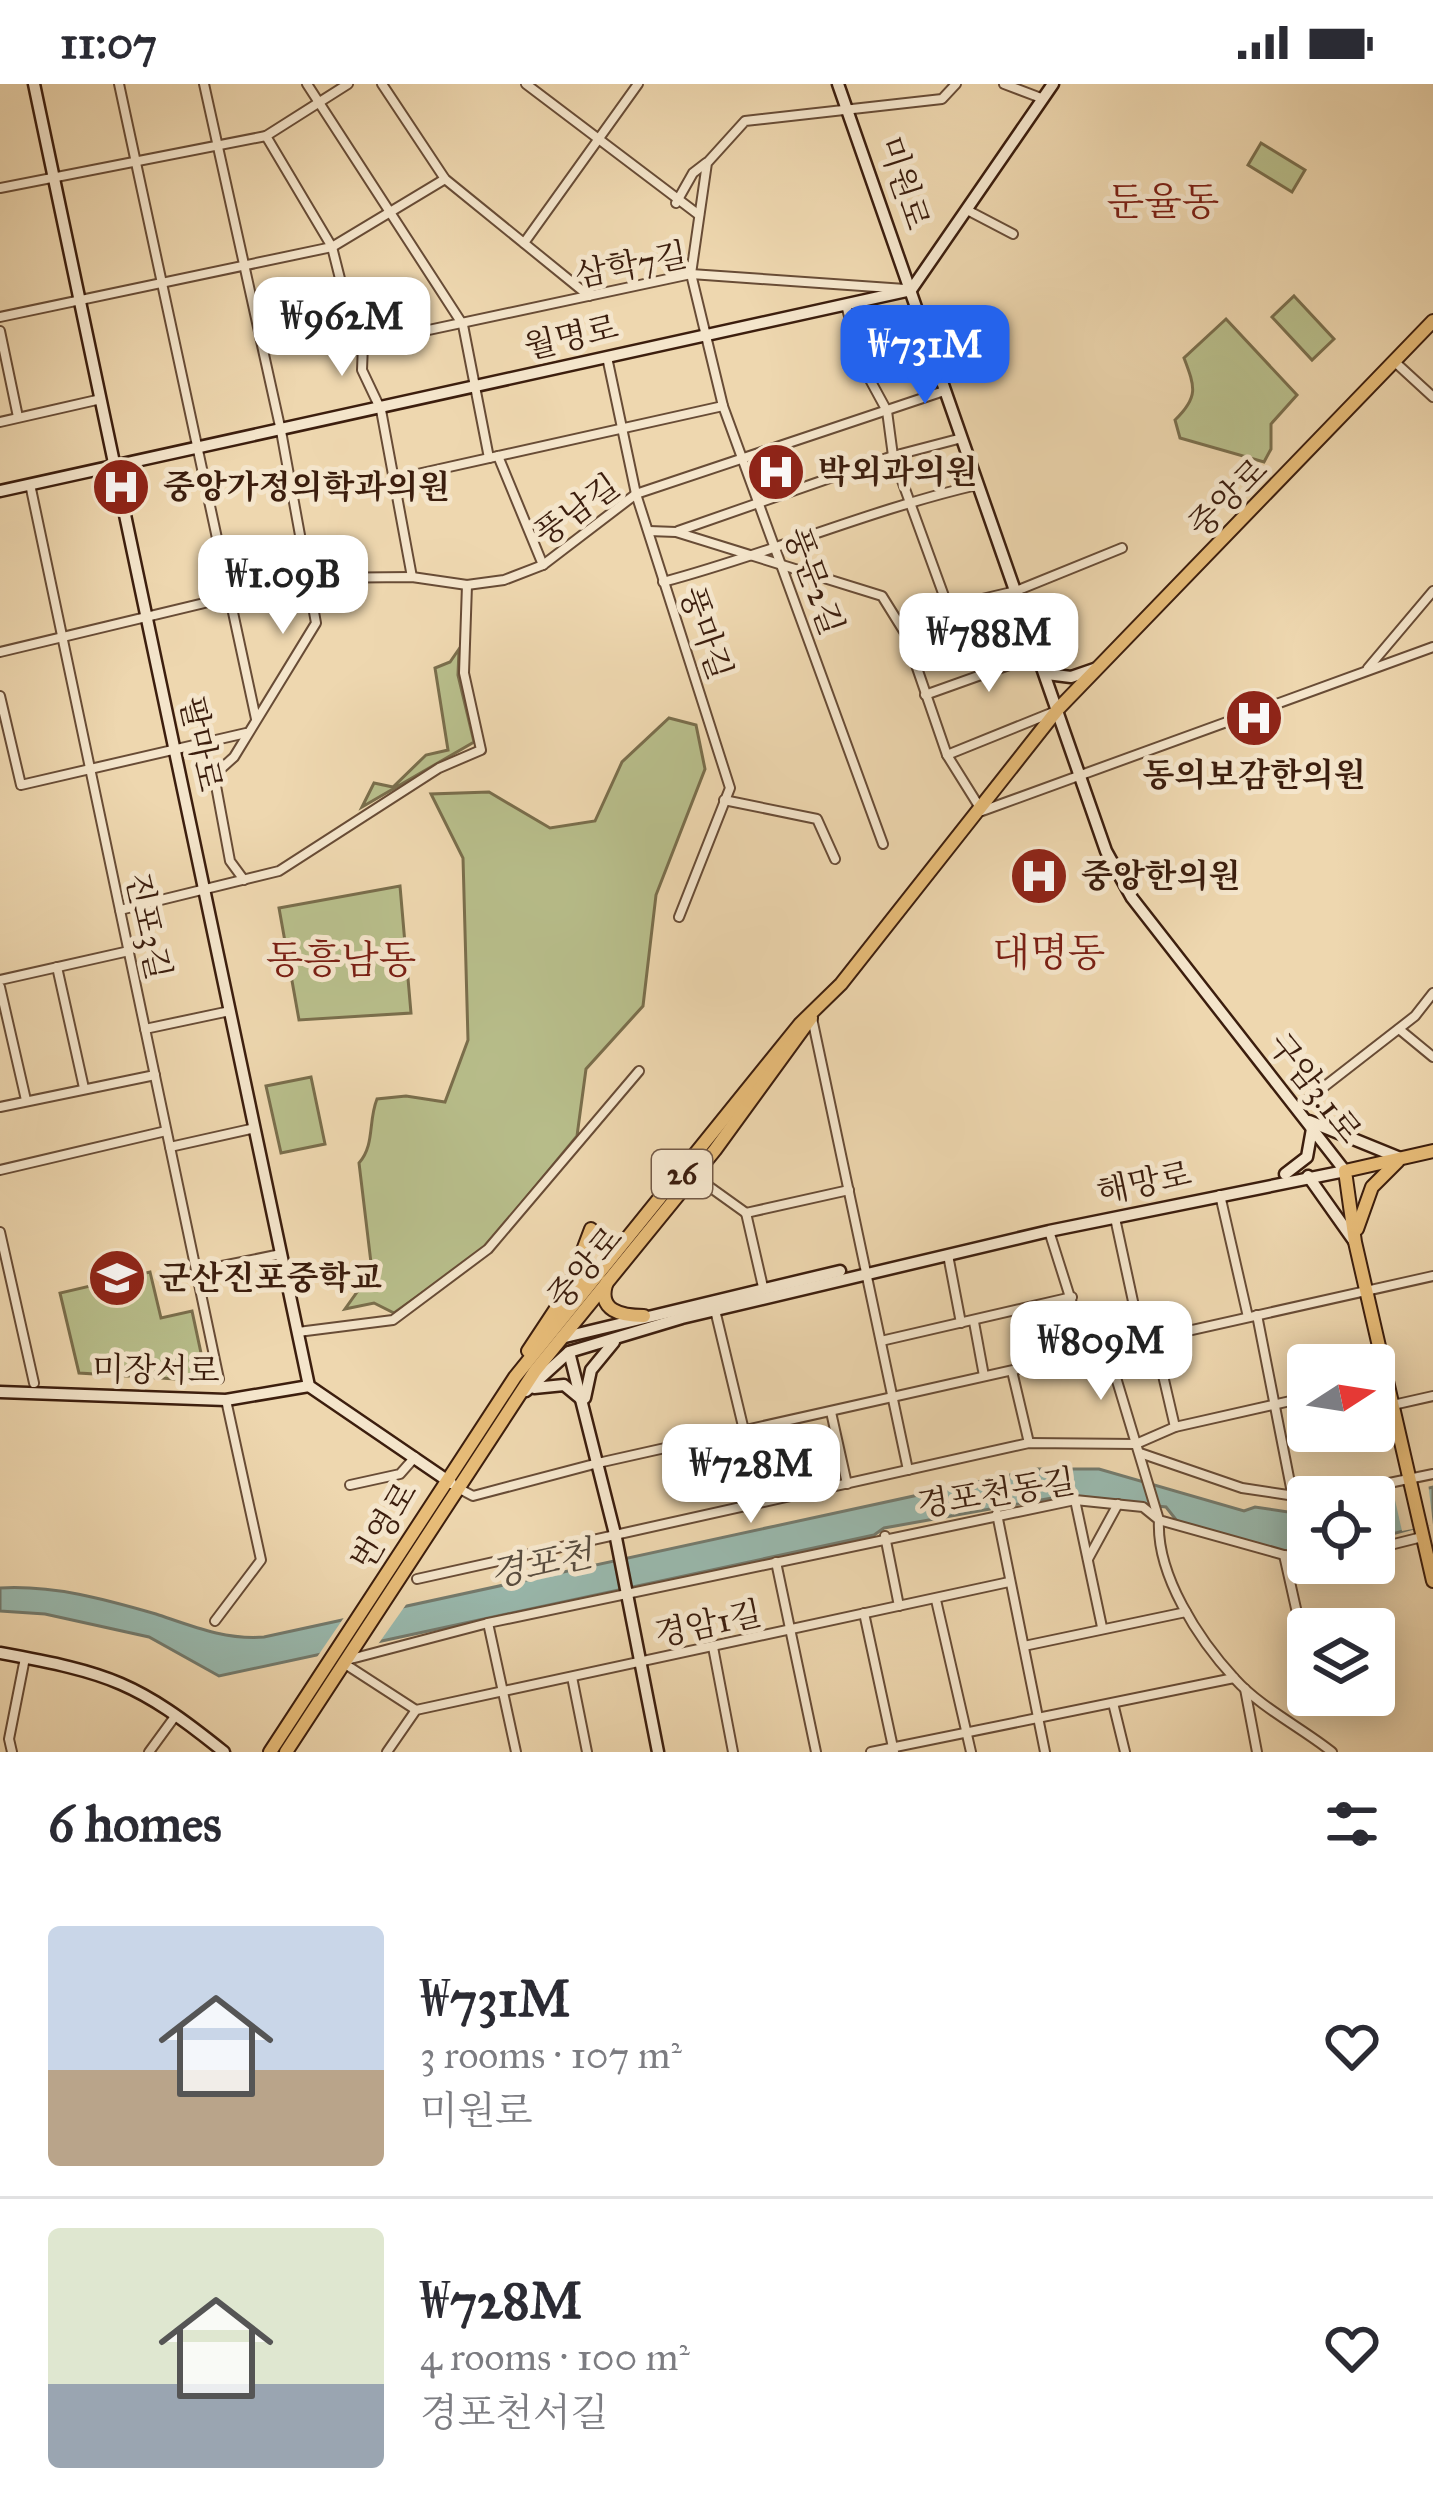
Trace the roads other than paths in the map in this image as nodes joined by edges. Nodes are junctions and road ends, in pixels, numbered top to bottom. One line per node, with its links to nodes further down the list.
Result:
1 (34, 84): 21 (street, 팔마로)
2 (118, 84): 20 (street)
3 (204, 84): 18 (street)
4 (307, 84): 14 (street)
5 (348, 84): 14 (street)
6 (382, 84): 22 (street)
7 (526, 84): 17 (street)
8 (638, 84): 17 (street)
9 (838, 84): 15 (street, 미원로)
10 (956, 84): 15 (street)
11 (1004, 84): 13 (street)
12 (1052, 84): 13 (street)
13 (1043, 98): 26 (street)
14 (319, 102): 16 (street); 25 (street)
15 (851, 111): 19 (street); 34 (street, 미원로)
16 (266, 136): 18 (street); 30 (street)
17 (598, 140): 24 (street); 29 (street)
18 (218, 146): 20 (street); 31 (street)
19 (707, 163): 24 (street); 27 (street)
20 (134, 165): 21 (street); 33 (street)
21 (53, 178): 23 (street); 36 (street, 팔마로)
22 (445, 179): 25 (street); 29 (street)
23 (0, 188)
24 (676, 203): 27 (street)
25 (388, 212): 30 (street); 40 (street)
26 (969, 212): 28 (street); 34 (street)
27 (699, 215): 32 (street)
28 (1013, 234)
29 (524, 242): 35 (street)
30 (332, 247): 31 (street); 43 (street)
31 (243, 264): 33 (street); 56 (street)
32 (691, 274): 34 (street, 삼학7길); 35 (street, 삼학7길); 42 (street, 풍문2길)
33 (159, 280): 36 (street); 58 (street)
34 (911, 290): 37 (street, 월명로); 47 (street, 미원로)
35 (590, 297): 40 (street, 삼학7길)
36 (80, 300): 38 (street); 49 (street, 팔마로)
37 (846, 305): 42 (street, 월명로); 52 (street)
38 (0, 317)
39 (1433, 321): 45 (main road, 중앙로 / 26)
40 (463, 325): 43 (street, 삼학7길); 46 (street)
41 (0, 331): 53 (street)
42 (705, 332): 44 (street, 월명로); 50 (street, 풍문2길)
43 (363, 344): 51 (street)
44 (607, 357): 46 (street, 월명로); 55 (street, 풍마길)
45 (1396, 363): 48 (street); 92 (main road, 중앙로 / 26)
46 (476, 387): 51 (street, 월명로); 61 (street)
47 (944, 392): 52 (street, 풍남길); 57 (street, 미원로)
48 (1433, 397)
49 (101, 399): 53 (street); 62 (street, 팔마로)
50 (723, 406): 55 (street); 59 (street, 풍문2길)
51 (381, 410): 56 (street, 월명로); 64 (street)
52 (887, 411): 59 (street, 풍남길); 60 (street)
53 (18, 417): 54 (street)
54 (0, 422)
55 (621, 429): 61 (street); 68 (street, 풍마길)
56 (281, 431): 58 (street, 월명로); 79 (street)
57 (962, 438): 60 (street); 66 (street, 미원로)
58 (199, 447): 62 (street, 월명로); 84 (street)
59 (742, 455): 68 (street, 풍남길); 69 (street, 풍문2길)
60 (893, 456): 69 (street); 70 (street)
61 (493, 457): 64 (street); 76 (street)
62 (117, 464): 65 (street, 월명로); 86 (street, 팔마로)
63 (0, 476): 67 (street)
64 (394, 479): 78 (street)
65 (30, 484): 67 (street, 월명로); 88 (street, 진포3길)
66 (977, 484): 70 (street); 82 (street, 미원로)
67 (6, 490)
68 (636, 494): 71 (street, 풍마길); 76 (street, 풍남길)
69 (759, 500): 72 (street); 73 (street, 풍문2길)
70 (909, 501): 73 (street); 85 (street)
71 (649, 531): 72 (street); 80 (street, 풍마길)
72 (676, 532): 75 (street)
73 (778, 546): 75 (street); 77 (street, 풍문2길)
74 (1121, 548): 82 (street)
75 (762, 556): 77 (street); 80 (street)
76 (543, 566): 81 (street, 풍남길)
77 (785, 570): 87 (street); 107 (street, 풍문2길)
78 (412, 577): 79 (street, 풍남길); 81 (street, 풍남길)
79 (309, 578): 84 (street, 풍남길); 98 (street)
80 (663, 582): 105 (street, 풍마길)
81 (467, 585): 109 (street)
82 (1016, 591): 85 (street); 91 (street, 미원로)
83 (1433, 592): 93 (street)
84 (230, 596): 86 (street, 풍남길); 98 (street)
85 (948, 607): 87 (street)
86 (147, 619): 88 (street, 풍남길); 101 (street, 팔마로)
87 (905, 634): 95 (street)
88 (62, 637): 90 (street, 풍남길); 103 (street, 진포3길)
89 (1433, 647): 93 (street)
90 (0, 652)
91 (1039, 654): 94 (street, 미원로); 95 (street)
92 (1101, 667): 94 (street); 97 (main road, 중앙로 / 26)
93 (1365, 672): 104 (street)
94 (1046, 674): 97 (street, 미원로)
95 (925, 694): 102 (street)
96 (0, 696): 99 (street)
97 (1058, 709): 102 (street, 중앙로); 104 (street, 구암3.1로); 106 (main road, 중앙로 / 26)
98 (256, 718): 100 (street)
99 (4, 729): 103 (street)
100 (246, 734): 101 (street); 109 (street)
101 (174, 748): 103 (street); 110 (street, 팔마로)
102 (947, 755): 106 (street)
103 (90, 768): 111 (street, 진포3길)
104 (1079, 772): 106 (street, 중앙로); 127 (street, 구암3.1로)
105 (724, 800): 108 (street); 112 (street, 풍마길)
106 (982, 811): 118 (main road, 중앙로 / 26)
107 (883, 844)
108 (836, 859)
109 (244, 880): 110 (street)
110 (204, 889): 111 (street); 117 (street, 팔마로)
111 (120, 910): 113 (street, 진포3길)
112 (679, 917)
113 (129, 951): 114 (street); 120 (street, 진포3길)
114 (57, 967): 115 (street); 124 (street)
115 (0, 984): 125 (street)
116 (1433, 993): 119 (street)
117 (230, 1011): 120 (street); 129 (street, 팔마로)
118 (811, 1017): 136 (main road, 중앙로 / 26); 139 (street)
119 (1400, 1028): 121 (street); 127 (street)
120 (145, 1029): 123 (street, 진포3길)
121 (1433, 1057)
122 (639, 1071): 162 (street)
123 (155, 1075): 124 (street); 130 (street, 진포3길)
124 (84, 1088): 125 (street)
125 (26, 1100): 126 (street)
126 (0, 1107)
127 (1298, 1107): 128 (street, 구암3.1로)
128 (1310, 1125): 133 (street); 135 (street, 구암3.1로); 138 (street)
129 (255, 1128): 131 (street); 146 (street, 팔마로)
130 (166, 1131): 131 (street, 진포3길); 134 (street)
131 (170, 1147): 149 (street, 진포3길)
132 (1433, 1151): 133 (main road, 해망로)
133 (1400, 1158): 135 (main road, 해망로); 145 (main road)
134 (0, 1170)
135 (1345, 1171): 137 (street, 해망로); 145 (main road, 구암3.1로)
136 (690, 1173): 141 (street); 147 (main road, 중앙로 / 26); 151 (main road, 중앙로 / 26)
137 (1308, 1175): 138 (street, 해망로); 145 (street)
138 (1265, 1184): 140 (street, 해망로)
139 (849, 1190): 141 (street); 150 (street)
140 (1220, 1194): 142 (street, 해망로); 159 (street)
141 (746, 1213): 153 (street)
142 (1114, 1216): 143 (street, 해망로); 167 (street)
143 (1049, 1231): 148 (street, 해망로); 156 (street)
144 (1, 1238): 176 (street)
145 (1355, 1242): 154 (main road, 구암3.1로)
146 (281, 1254): 149 (street); 162 (street, 팔마로)
147 (618, 1254): 151 (main road, 중앙로 / 26); 155 (main road)
148 (948, 1254): 150 (street, 해망로); 161 (street)
149 (197, 1271): 175 (street, 진포3길)
150 (867, 1272): 153 (street, 해망로); 157 (street, 해망로); 165 (street)
151 (606, 1274): 155 (main road); 158 (main road); 163 (main road, 중앙로 / 26)
152 (1433, 1276): 154 (street)
153 (763, 1287): 158 (street, 해망로)
154 (1366, 1291): 159 (street); 168 (main road, 구암3.1로)
155 (567, 1292): 174 (main road)
156 (1072, 1298): 160 (street); 171 (street)
157 (715, 1310): 164 (street, 해망로); 190 (street)
158 (644, 1316): 163 (street, 해망로)
159 (1252, 1316): 166 (street); 184 (street)
160 (974, 1322): 161 (street); 173 (street)
161 (962, 1324): 165 (street)
162 (298, 1332): 177 (street, 팔마로)
163 (556, 1335): 170 (street); 174 (main road, 번영로 / 26); 179 (main road, 번영로 / 26)
164 (625, 1335): 170 (street, 해망로); 186 (street)
165 (881, 1341): 181 (street)
166 (1154, 1341): 167 (street); 189 (street)
167 (1142, 1343): 169 (street)
168 (1374, 1344)
169 (1108, 1351): 171 (street); 192 (street)
170 (569, 1352): 179 (street); 186 (street)
171 (1088, 1354): 172 (street)
172 (1012, 1371): 173 (street); 191 (street)
173 (984, 1376): 181 (street)
174 (515, 1377): 198 (main road, 번영로 / 26)
175 (219, 1379)
176 (34, 1383)
177 (309, 1386): 182 (street, 미장서로); 193 (street)
178 (0, 1392): 182 (street, 미장서로)
179 (523, 1393): 186 (street); 203 (main road, 번영로 / 26)
180 (1433, 1396): 185 (street)
181 (892, 1397): 188 (street); 195 (street)
182 (226, 1400): 229 (street)
183 (1287, 1400): 184 (street)
184 (1276, 1402): 189 (street); 197 (street)
185 (1395, 1405)
186 (586, 1407): 194 (street)
187 (1395, 1410): 199 (main road, 구암3.1로)
188 (831, 1412): 190 (street); 200 (street)
189 (1175, 1427): 192 (street)
190 (745, 1431): 194 (street); 206 (street)
191 (1029, 1443): 192 (street); 195 (street)
192 (1137, 1448): 204 (street); 209 (street)
193 (415, 1457): 198 (street); 201 (street)
194 (598, 1463): 203 (street); 214 (street)
195 (908, 1470): 200 (street)
196 (1433, 1474): 199 (street)
197 (1288, 1476)
198 (444, 1479): 203 (street); 237 (main road, 번영로 / 26)
199 (1411, 1483): 202 (street); 211 (main road, 구암3.1로)
200 (847, 1484): 206 (street)
201 (350, 1485)
202 (1395, 1485)
203 (458, 1489): 237 (main road, 번영로 / 26)
204 (1287, 1497)
205 (1075, 1500): 207 (street, 경포천동길); 208 (street, 경포천동길); 218 (street)
206 (761, 1501): 214 (street)
207 (1118, 1504): 209 (street, 경포천동길); 218 (street)
208 (997, 1514): 213 (street, 경포천동길); 222 (street)
209 (1159, 1520): 210 (street, 경포천동길); 212 (street)
210 (1179, 1526): 212 (street); 216 (street, 경포천동길)
211 (1422, 1533): 215 (street); 221 (main road)
212 (1158, 1535): 227 (street)
213 (885, 1537): 219 (street, 경포천동길); 225 (street)
214 (616, 1538): 220 (street); 223 (street)
215 (1395, 1543)
216 (1284, 1555): 217 (street, 경포천동길); 226 (street)
217 (1287, 1555)
218 (1088, 1559): 231 (street)
219 (776, 1562): 223 (street, 경포천동길); 232 (street)
220 (417, 1579)
221 (1433, 1581)
222 (1009, 1582): 224 (street, 경암1길); 233 (street)
223 (624, 1596): 230 (street, 경포천동길); 238 (street)
224 (936, 1600): 225 (street, 경암1길); 247 (street)
225 (899, 1606): 228 (street, 경암1길)
226 (1296, 1608)
227 (1186, 1612): 231 (street); 240 (street)
228 (864, 1613): 232 (street, 경암1길); 249 (street)
229 (214, 1622)
230 (488, 1623): 237 (street, 경포천동길); 242 (street)
231 (1102, 1627): 233 (street)
232 (791, 1629): 234 (street, 경암1길); 260 (street)
233 (1023, 1646): 246 (street)
234 (712, 1647): 238 (street, 경암1길); 259 (street)
235 (0, 1654): 236 (street)
236 (25, 1658): 245 (street); 248 (street)
237 (344, 1659): 244 (street); 253 (main road, 번영로 / 26); 254 (main road, 번영로 / 26)
238 (638, 1664): 239 (street, 경암1길); 258 (street)
239 (572, 1676): 242 (street, 경암1길); 257 (street)
240 (1234, 1678): 241 (street); 243 (street)
241 (1244, 1688): 265 (street); 266 (street)
242 (504, 1689): 244 (street, 경암1길); 256 (street)
243 (1113, 1703): 246 (street); 264 (street)
244 (416, 1710): 255 (street)
245 (177, 1714): 251 (street); 252 (street)
246 (1038, 1720): 247 (street); 263 (street)
247 (968, 1736): 249 (street); 262 (street)
248 (4, 1740): 250 (street)
249 (894, 1750): 261 (street)
250 (12, 1752)
251 (149, 1752)
252 (224, 1752)
253 (270, 1752)
254 (286, 1752)
255 (387, 1752)
256 (516, 1752)
257 (587, 1752)
258 (658, 1752)
259 (734, 1752)
260 (816, 1752)
261 (871, 1752)
262 (971, 1752)
263 (1045, 1752)
264 (1125, 1752)
265 (1257, 1752)
266 (1332, 1752)

